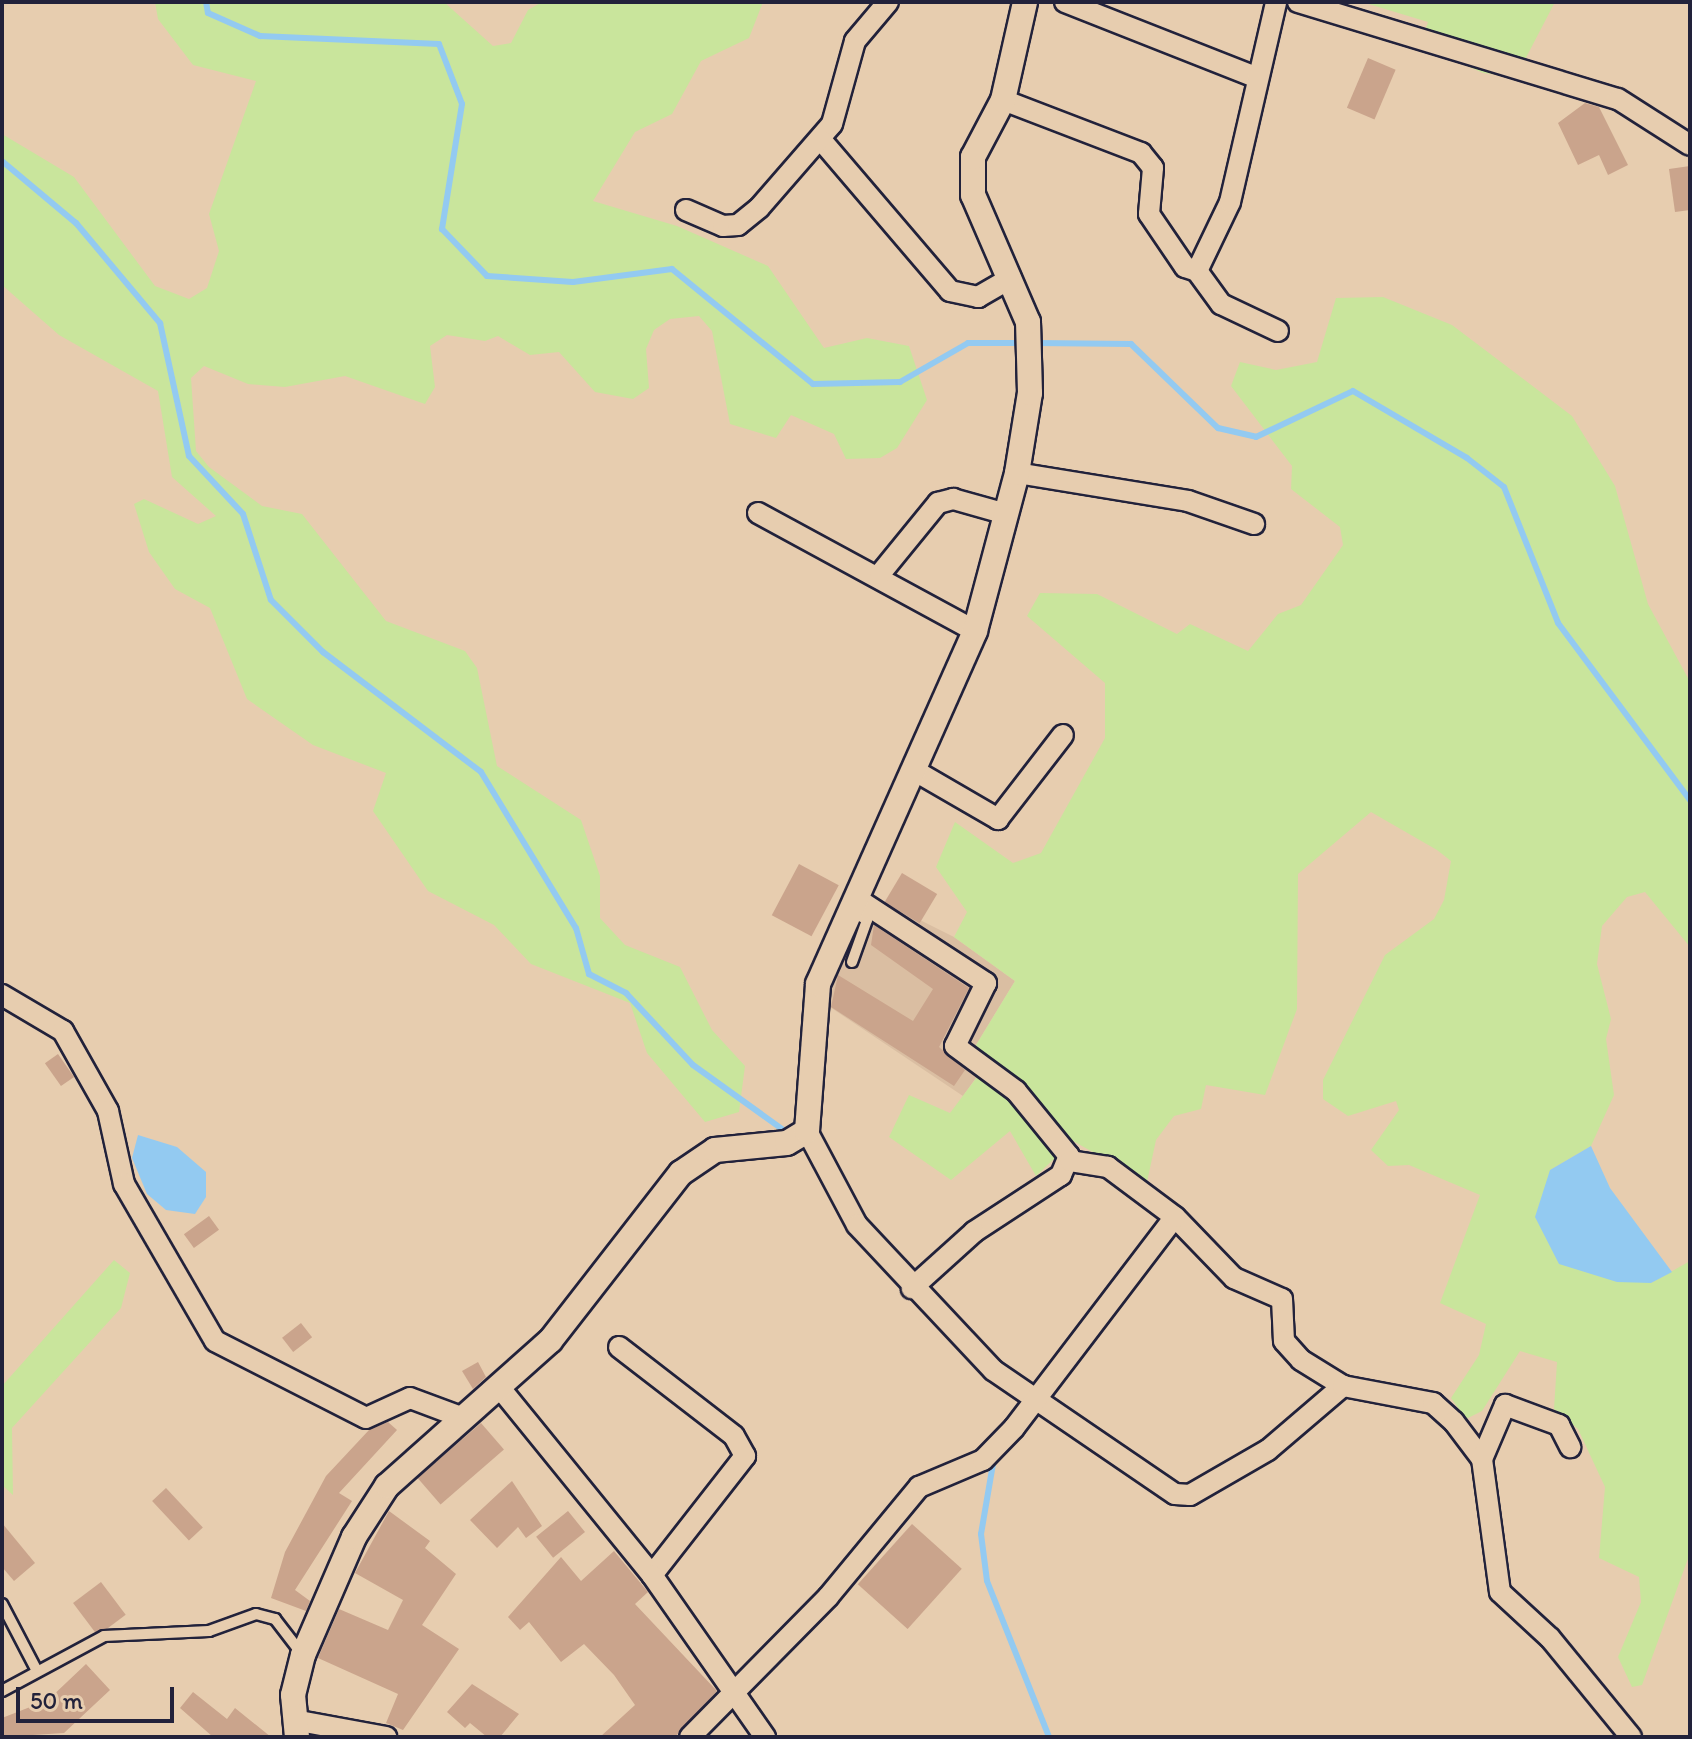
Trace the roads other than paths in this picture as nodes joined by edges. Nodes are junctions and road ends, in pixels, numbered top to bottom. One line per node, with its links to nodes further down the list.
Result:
1 (888, 2): 8 (street)
2 (1025, 2): 7 (street)
3 (1065, 2): 6 (street)
4 (1276, 2): 6 (street)
5 (1298, 2): 9 (street)
6 (1258, 78): 11 (street)
7 (1003, 100): 11 (street); 12 (street)
8 (822, 141): 10 (street); 12 (street)
9 (1690, 145)
10 (686, 210)
11 (1197, 271): 13 (street)
12 (1011, 278): 14 (street)
13 (1278, 331)
14 (1017, 473): 16 (street); 17 (street)
15 (758, 513): 18 (street)
16 (1006, 514): 18 (street); 19 (street)
17 (1254, 524)
18 (880, 574): 19 (street)
19 (975, 631): 21 (street)
20 (1063, 735): 21 (street)
21 (917, 772): 22 (street)
22 (856, 906): 23 (lane); 25 (street); 26 (street)
23 (852, 962)
24 (2, 995): 33 (street)
25 (801, 1136): 28 (street); 30 (street)
26 (1070, 1161): 27 (street); 28 (street)
27 (1175, 1217): 31 (street); 32 (street)
28 (912, 1288): 32 (street)
29 (619, 1347): 36 (street)
30 (500, 1388): 33 (street); 36 (street)
31 (1336, 1392): 32 (street); 35 (street)
32 (1034, 1401): 41 (street)
33 (461, 1417): 38 (street)
34 (1570, 1447): 35 (street)
35 (1482, 1459): 46 (street)
36 (652, 1575): 41 (street)
37 (2, 1604): 39 (lane)
38 (303, 1655): 39 (lane); 42 (street)
39 (37, 1671): 40 (lane)
40 (2, 1691)
41 (734, 1692): 44 (street); 45 (street)
42 (295, 1728): 43 (street)
43 (386, 1737)
44 (690, 1737)
45 (765, 1737)
46 (1631, 1737)

